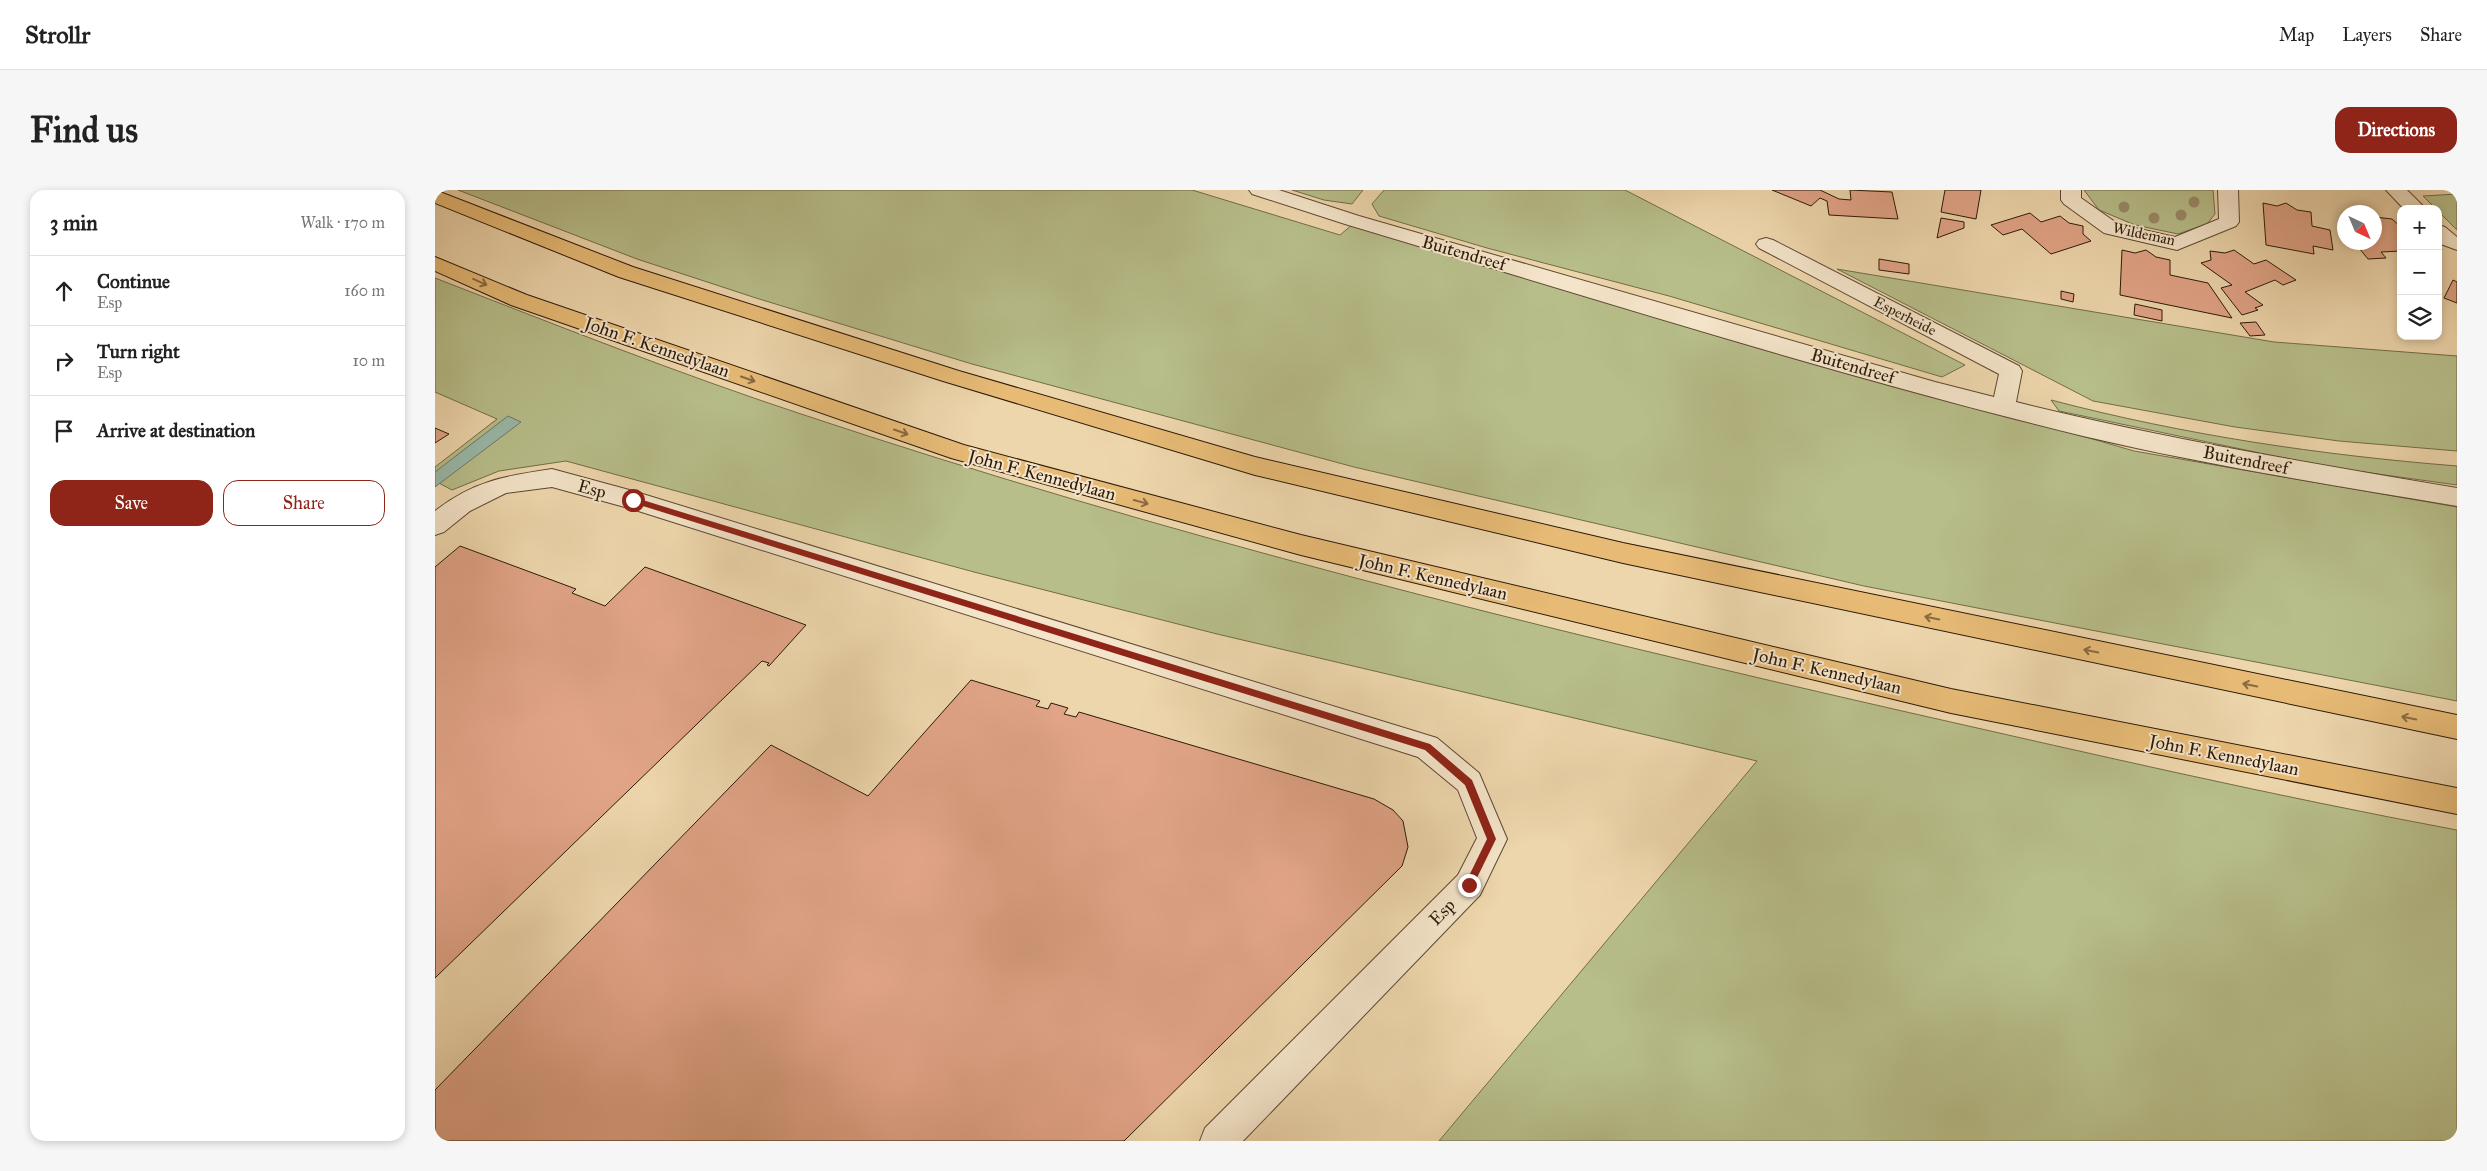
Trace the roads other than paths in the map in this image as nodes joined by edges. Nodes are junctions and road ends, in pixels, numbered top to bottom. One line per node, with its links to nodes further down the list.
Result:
1 (1259, 190): 11 (street, Buitendreef)
2 (2071, 190): 3 (street, Wildeman)
3 (2228, 190)
4 (2397, 190): 6 (street)
5 (435, 196): 14 (highway, one-way to 5)
6 (2412, 205)
7 (2442, 235): 9 (street)
8 (1766, 244): 11 (street, Esperheide)
9 (2457, 244)
10 (435, 263): 15 (highway, John F. Kennedylaan, one-way to 15)
11 (2003, 407): 12 (street, Buitendreef)
12 (2457, 497)
13 (435, 525): 16 (street, Esp)
14 (2457, 727)
15 (2457, 801)
16 (1218, 1141)

